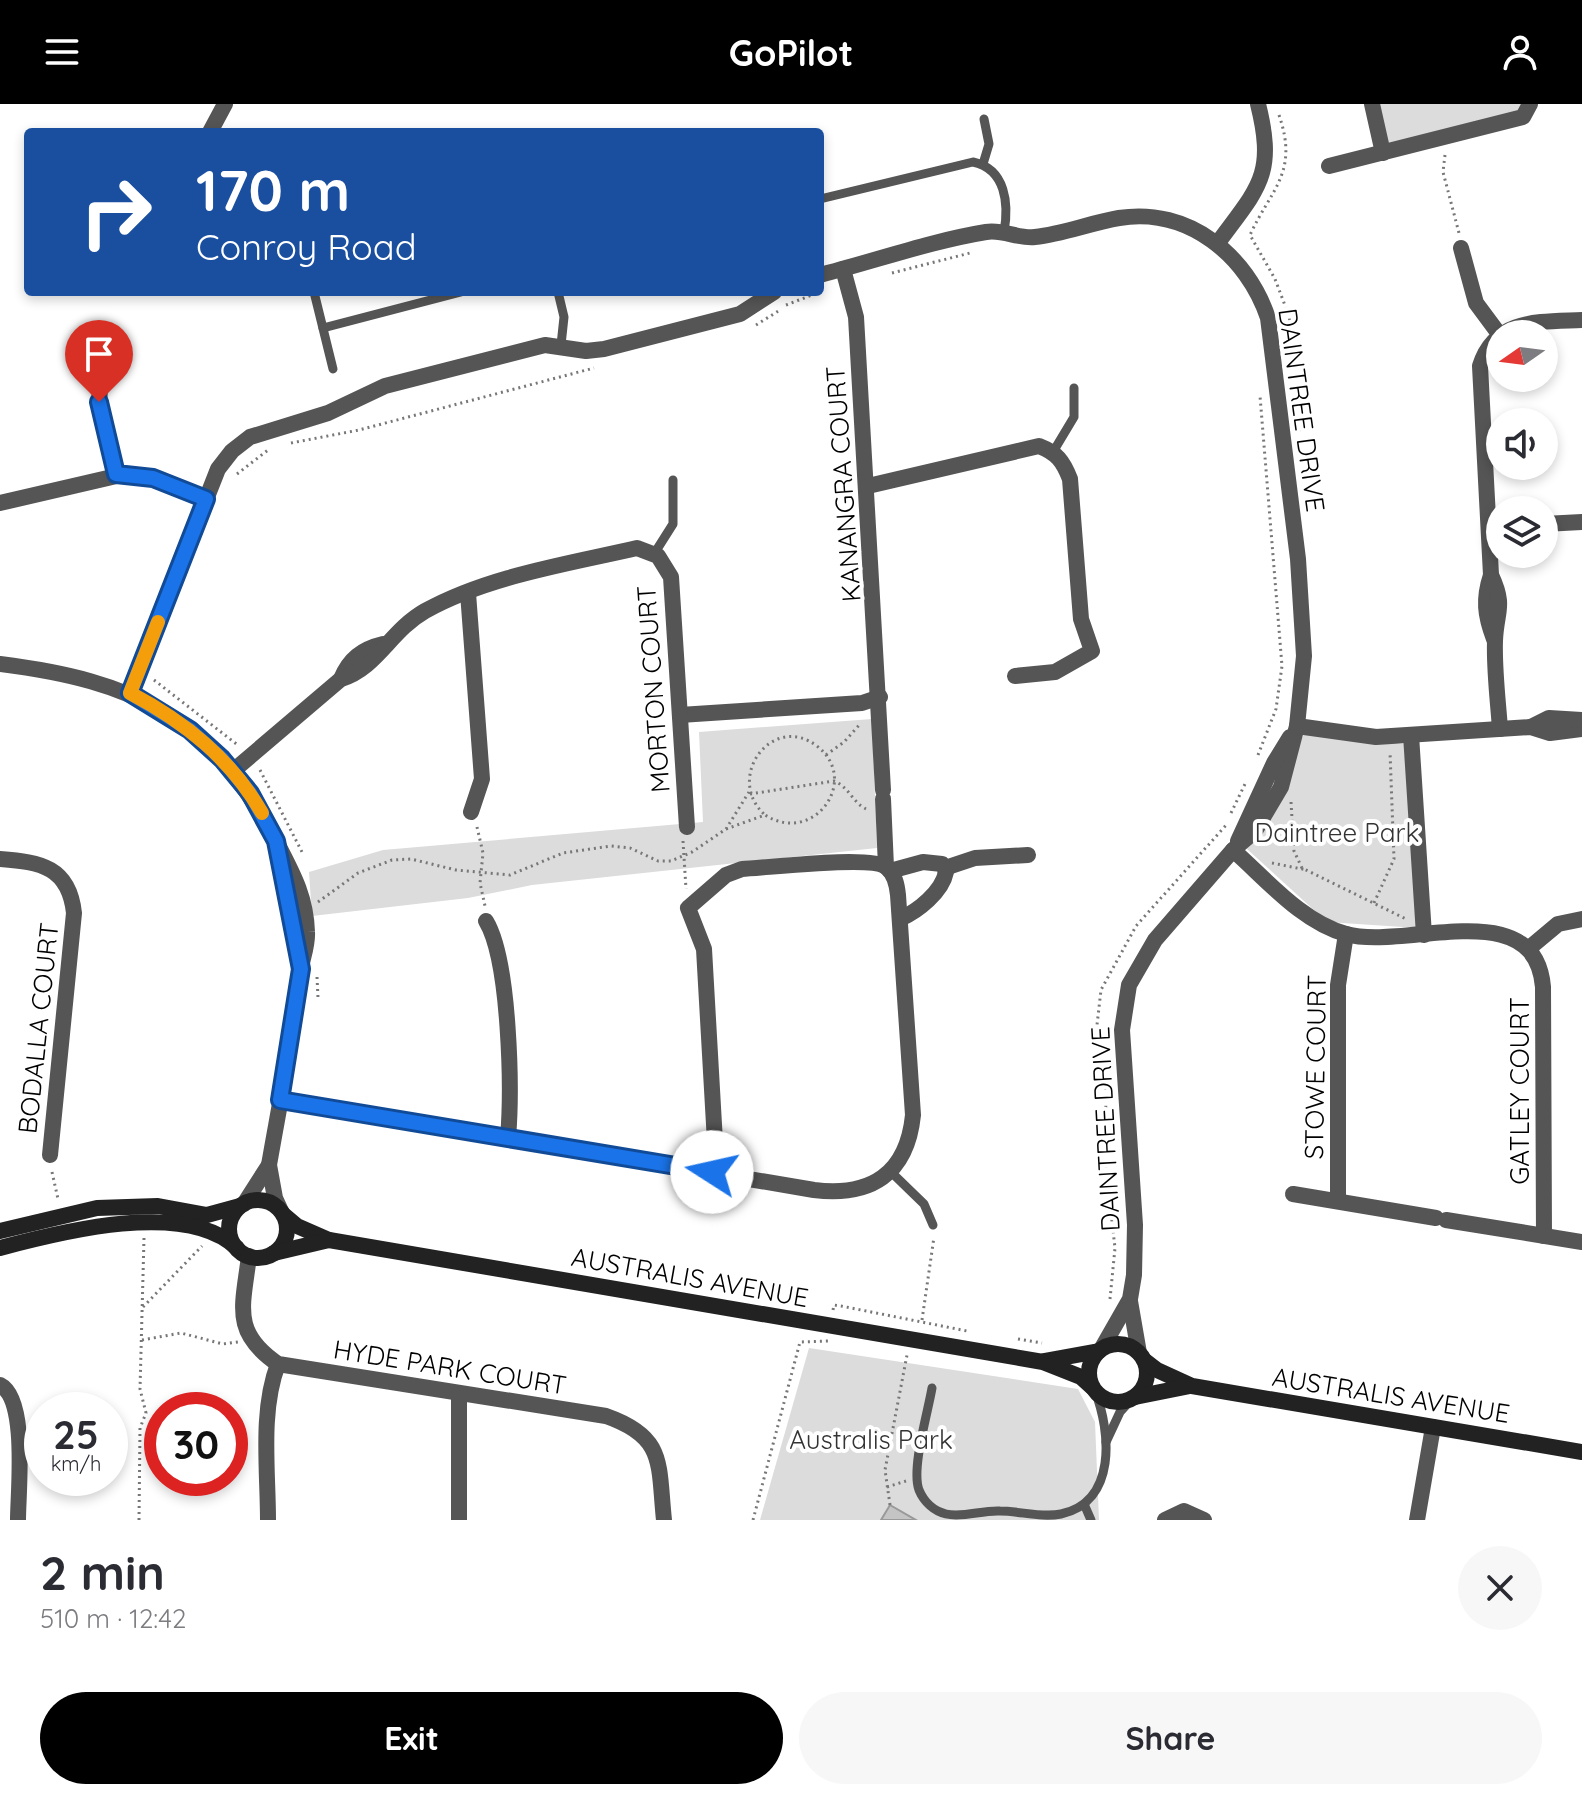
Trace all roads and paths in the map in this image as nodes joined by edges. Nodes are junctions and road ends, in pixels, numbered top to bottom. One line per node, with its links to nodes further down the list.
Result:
1 (225, 104): 7 (street)
2 (1258, 104): 14 (street)
3 (1372, 104): 9 (street)
4 (1530, 104): 8 (street)
5 (1276, 111): 38 (path)
6 (984, 119): 10 (lane)
7 (212, 128)
8 (1444, 137): 9 (street); 15 (path)
9 (1383, 153): 11 (street)
10 (983, 164): 12 (lane); 13 (lane)
11 (1329, 166)
12 (824, 198)
13 (1004, 232): 14 (street, DAINTREE DRIVE); 19 (street, DAINTREE DRIVE)
14 (1217, 244): 60 (street, DAINTREE DRIVE)
15 (1461, 248): 26 (street)
16 (972, 253): 18 (path)
17 (824, 275): 19 (street, DAINTREE DRIVE)
18 (886, 275)
19 (846, 277): 20 (path); 44 (street, KANANGRA COURT)
20 (824, 287)
21 (315, 296): 30 (lane)
22 (446, 296): 30 (lane)
23 (559, 296): 31 (lane)
24 (768, 296): 31 (street)
25 (804, 296): 29 (path)
26 (1489, 320)
27 (1582, 320): 28 (street)
28 (1558, 321)
29 (752, 327)
30 (323, 328): 35 (lane)
31 (561, 345): 46 (street)
32 (1486, 351): 45 (street)
33 (102, 366): 41 (street)
34 (599, 366): 42 (path)
35 (333, 369)
36 (1259, 384): 39 (path)
37 (1074, 388): 40 (lane)
38 (1293, 432)
39 (1261, 435)
40 (1053, 452): 44 (street); 54 (street)
41 (116, 474): 46 (street); 47 (street)
42 (236, 475)
43 (673, 480): 50 (lane, MORTON COURT)
44 (868, 486): 57 (street, KANANGRA COURT)
45 (1491, 496)
46 (206, 499): 56 (street)
47 (0, 503)
48 (1582, 522): 49 (street)
49 (1558, 523)
50 (654, 554): 52 (street, MORTON COURT); 58 (street, MORTON COURT)
51 (1491, 568): 62 (street)
52 (468, 593): 67 (street, MORTON COURT); 73 (street)
53 (0, 664): 56 (street)
54 (1015, 676)
55 (152, 677): 67 (path)
56 (130, 693): 68 (street)
57 (880, 697): 58 (street); 66 (path); 72 (street, KANANGRA COURT)
58 (680, 715): 75 (street, MORTON COURT)
59 (1582, 720): 61 (street)
60 (1297, 726): 64 (street); 77 (street, DAINTREE DRIVE)
61 (1531, 727): 62 (street); 63 (street)
62 (1500, 729): 64 (street)
63 (1582, 729)
64 (1411, 735): 94 (street)
65 (1390, 750): 87 (path)
66 (826, 755): 69 (path); 70 (path)
67 (249, 757): 68 (street, MORTON COURT); 81 (path)
68 (233, 771): 96 (street)
69 (834, 781): 70 (path); 72 (path); 74 (path)
70 (750, 793): 74 (path); 76 (path)
71 (1289, 794): 87 (path)
72 (883, 800): 83 (street, KANANGRA COURT)
73 (471, 812): 84 (path)
74 (765, 815): 76 (path)
75 (687, 827): 79 (path)
76 (726, 829): 79 (path)
77 (1233, 850): 93 (street); 119 (street, DAINTREE DRIVE)
78 (1028, 855): 82 (street)
79 (682, 858): 84 (path); 88 (path)
80 (0, 859): 100 (street, BODALLA COURT)
81 (306, 864)
82 (945, 868): 83 (street); 90 (street)
83 (888, 869): 88 (street); 90 (street, KANANGRA COURT)
84 (481, 874): 86 (path); 92 (path)
85 (313, 889): 86 (path)
86 (316, 903): 89 (path)
87 (1374, 903): 94 (path)
88 (688, 908): 103 (street)
89 (317, 911)
90 (900, 919): 102 (street, KANANGRA COURT)
91 (1582, 919): 95 (street)
92 (486, 921): 99 (street)
93 (1346, 934): 94 (street); 106 (street, STOWE COURT)
94 (1424, 935): 95 (street)
95 (1528, 949): 112 (street, GATLEY COURT)
96 (309, 969): 97 (path); 98 (street)
97 (318, 998)
98 (280, 1100): 99 (street); 101 (street)
99 (508, 1138): 103 (street)
100 (50, 1155): 105 (path)
101 (269, 1165): 107 (street); 108 (street)
102 (890, 1171): 103 (street); 109 (lane)
103 (712, 1172)
104 (1293, 1194): 106 (street, STOWE COURT)
105 (58, 1199)
106 (1338, 1201): 112 (street, STOWE COURT)
107 (242, 1205): 108 (street); 110 (street); 117 (street)
108 (282, 1213): 114 (street, AUSTRALIS AVENUE); 118 (street)
109 (933, 1225): 121 (path)
110 (0, 1231)
111 (207, 1231): 116 (street); 117 (street); 120 (path)
112 (1544, 1236): 115 (street)
113 (144, 1238): 120 (path)
114 (329, 1240): 118 (street, AUSTRALIS AVENUE); 123 (street, AUSTRALIS AVENUE)
115 (1582, 1242)
116 (0, 1248)
117 (243, 1252): 118 (street); 122 (street)
118 (274, 1253)
119 (1130, 1299): 126 (street, DAINTREE DRIVE); 127 (street, DAINTREE DRIVE)
120 (142, 1307): 124 (path)
121 (922, 1322)
122 (248, 1337): 124 (path); 129 (street)
123 (910, 1339): 128 (street, AUSTRALIS AVENUE); 140 (path)
124 (142, 1340): 144 (path)
125 (828, 1344): 148 (path)
126 (1100, 1350): 127 (street); 128 (street, AUSTRALIS AVENUE); 133 (street)
127 (1142, 1356): 131 (street, AUSTRALIS AVENUE); 135 (street)
128 (1043, 1362): 133 (street, AUSTRALIS AVENUE)
129 (278, 1364): 134 (street, HYDE PARK COURT); 145 (street)
130 (0, 1385): 143 (street)
131 (1192, 1386): 135 (street, AUSTRALIS AVENUE); 136 (street, AUSTRALIS AVENUE)
132 (932, 1388): 139 (lane)
133 (1093, 1389): 135 (street); 137 (lane)
134 (459, 1394): 146 (street); 147 (street, HYDE PARK COURT)
135 (1133, 1398): 137 (lane)
136 (1433, 1427): 138 (street, AUSTRALIS AVENUE); 152 (street)
137 (1106, 1442): 141 (lane)
138 (1582, 1452)
139 (916, 1478): 140 (path); 141 (lane)
140 (887, 1487): 142 (path)
141 (1084, 1504): 149 (lane)
142 (890, 1505)
143 (18, 1520)
144 (139, 1520)
145 (268, 1520)
146 (459, 1520)
147 (664, 1520)
148 (753, 1520)
149 (1091, 1520)
150 (1165, 1520): 151 (street)
151 (1204, 1520)
152 (1417, 1520)

